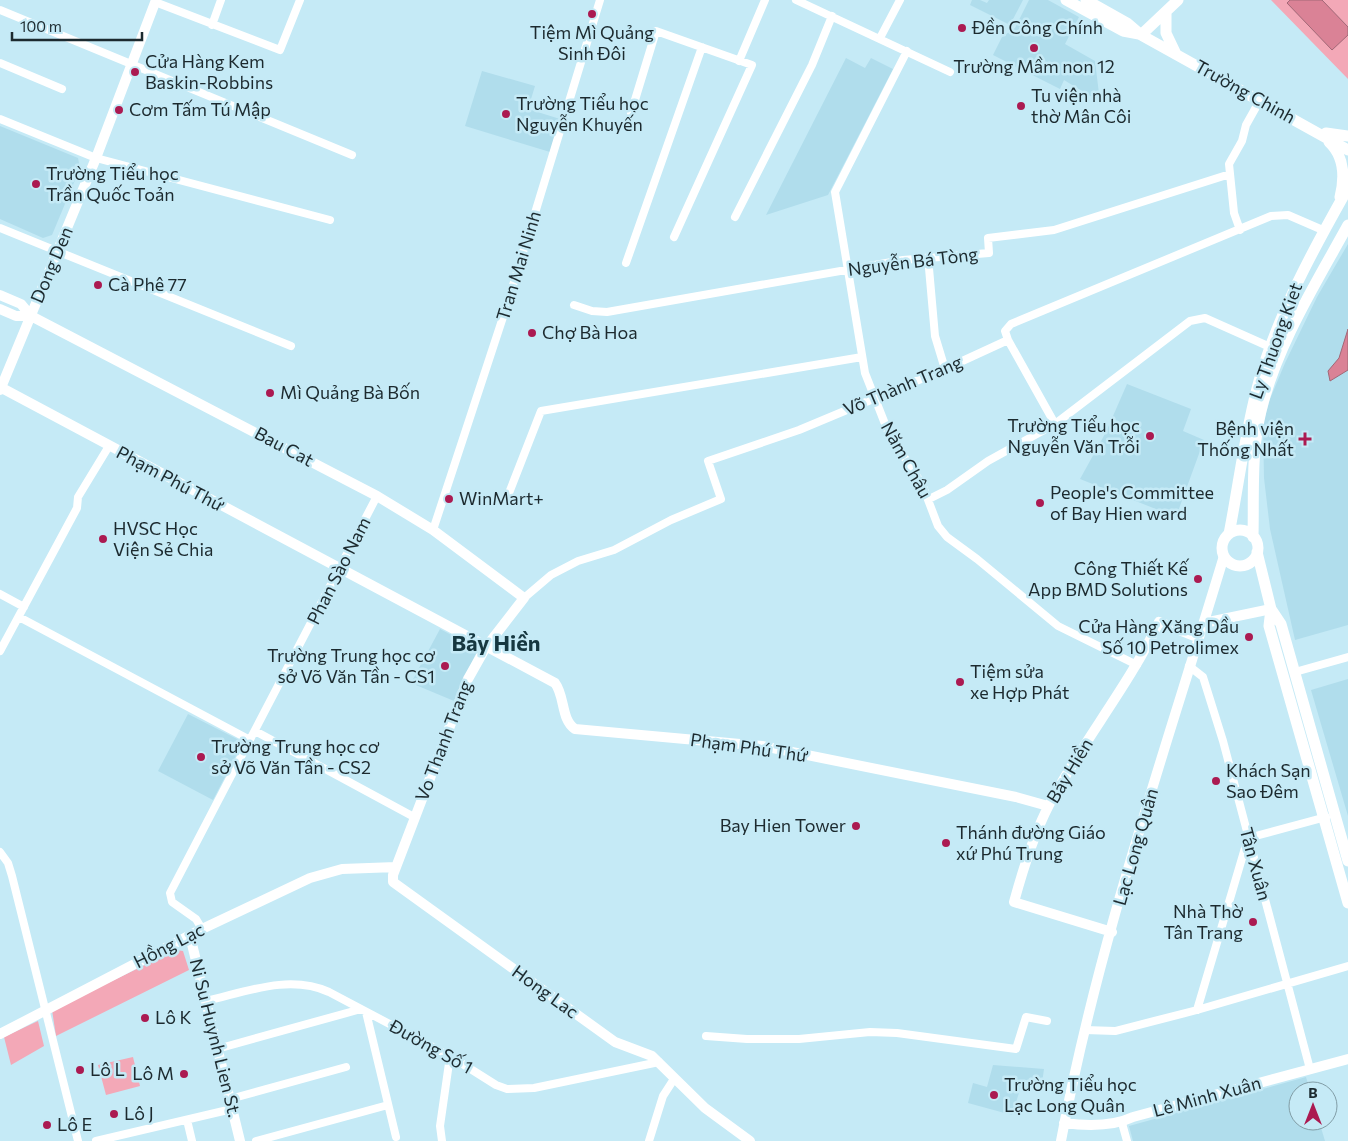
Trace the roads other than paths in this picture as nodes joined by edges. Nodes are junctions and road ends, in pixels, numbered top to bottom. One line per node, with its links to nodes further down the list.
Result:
1 (221, 0): 14 (street)
2 (300, 0): 14 (street)
3 (600, 0): 63 (street, Tran Mai Ninh)
4 (765, 0): 20 (street)
5 (796, 0): 13 (street)
6 (900, 0): 16 (street)
7 (1066, 0): 15 (main road, Trường Chinh)
8 (1086, 0): 15 (main road, Trường Chinh)
9 (1178, 0): 12 (main road)
10 (156, 1): 14 (street); 22 (street, Dong Den)
11 (0, 10): 22 (street)
12 (1166, 12): 15 (main road); 19 (main road)
13 (832, 16): 16 (street); 36 (street)
14 (212, 24)
15 (1141, 35): 19 (main road, Trường Chinh)
16 (880, 38): 18 (street)
17 (702, 47): 20 (street); 26 (street); 45 (street)
18 (907, 51): 23 (street); 46 (street, Năm Châu)
19 (1176, 54): 25 (main road, Trường Chinh)
20 (739, 61): 42 (street)
21 (0, 63): 24 (street)
22 (133, 65): 31 (street); 32 (street, Dong Den)
23 (950, 72)
24 (62, 89)
25 (1260, 100): 28 (main road, Trường Chinh); 33 (street)
26 (631, 113)
27 (0, 119): 32 (street)
28 (1316, 131): 29 (main road); 30 (main road, Trường Chinh); 35 (main road)
29 (1348, 136)
30 (1348, 150)
31 (352, 155)
32 (96, 158): 37 (street); 43 (street, Dong Den)
33 (1230, 174): 40 (street); 44 (street, Nguyễn Bá Tòng)
34 (1348, 188): 35 (main road, Ly Thuong Kiet)
35 (1337, 208): 41 (main road, Ly Thuong Kiet)
36 (736, 217)
37 (330, 220)
38 (1348, 225): 65 (main road, Ly Thuong Kiet)
39 (0, 228): 43 (street)
40 (1240, 230): 41 (street); 51 (street)
41 (1324, 230): 53 (main road, Ly Thuong Kiet)
42 (674, 238)
43 (57, 252): 50 (street, Dong Den); 52 (street)
44 (928, 257): 46 (street, Nguyễn Bá Tòng); 55 (street)
45 (626, 263)
46 (848, 270): 48 (street, Nguyễn Bá Tòng); 54 (street, Năm Châu)
47 (0, 295): 50 (street)
48 (574, 305)
49 (0, 309): 50 (street)
50 (31, 316): 56 (street, Dong Den); 61 (street, Bau Cat)
51 (1008, 340): 55 (street, Võ Thành Trang); 58 (street)
52 (291, 346)
53 (1270, 347): 58 (street); 64 (main road, Ly Thuong Kiet)
54 (862, 357): 57 (street, Năm Châu); 60 (street)
55 (945, 369): 57 (street, Võ Thành Trang)
56 (0, 388): 59 (street, Phạm Phú Thứ)
57 (874, 399): 62 (street, Năm Châu); 70 (street, Võ Thành Trang)
58 (1055, 424): 62 (street)
59 (109, 446): 68 (street, Phạm Phú Thứ); 71 (street)
60 (509, 493)
61 (377, 496): 63 (street, Bau Cat); 68 (street, Phan Sào Nam)
62 (929, 499): 79 (street, Năm Châu)
63 (433, 530): 70 (street, Bau Cat)
64 (1229, 534): 65 (main road); 67 (main road)
65 (1253, 537): 66 (main road)
66 (1257, 552): 67 (main road); 72 (main road)
67 (1224, 556): 74 (street, Lạc Long Quân)
68 (340, 570): 76 (street, Phạm Phú Thứ); 82 (street, Phan Sào Nam)
69 (0, 594): 71 (street)
70 (524, 598): 76 (street, Vo Thanh Trang)
71 (24, 607): 73 (street)
72 (1271, 609): 74 (street); 81 (main road); 85 (main road)
73 (19, 617): 77 (street); 83 (street)
74 (1204, 623): 75 (street, Lạc Long Quân)
75 (1198, 637): 79 (street, Bảy Hiền); 80 (street, Lạc Long Quân)
76 (486, 647): 84 (street, Phạm Phú Thứ); 86 (street, Vo Thanh Trang)
77 (0, 651)
78 (1348, 657): 81 (street)
79 (1137, 665): 84 (street, Bảy Hiền)
80 (1189, 666): 87 (street, Tân Xuân); 93 (street, Lạc Long Quân)
81 (1295, 672): 85 (main road)
82 (254, 731): 83 (street, Phan Sào Nam); 86 (street)
83 (250, 740): 92 (street, Phan Sào Nam)
84 (1048, 806): 93 (street, Bảy Hiền)
85 (1329, 816): 87 (street); 89 (main road); 91 (main road)
86 (414, 817): 90 (street, Vo Thanh Trang)
87 (1248, 838): 96 (street, Tân Xuân); 100 (street)
88 (0, 852): 98 (street)
89 (1348, 861)
90 (396, 867): 92 (street); 108 (street, Hong Lac)
91 (1348, 903)
92 (202, 929): 94 (street, Hồng Lạc)
93 (1112, 932): 102 (street, Lạc Long Quân)
94 (190, 936): 97 (street, Ni Su Huynh Lien St.); 98 (street, Hồng Lạc)
95 (1348, 966): 96 (street)
96 (1287, 984): 100 (street); 110 (street, Tân Xuân)
97 (206, 1001): 99 (street, Đường Số 1); 105 (street, Ni Su Huynh Lien St.)
98 (45, 1010): 103 (street, Hồng Lạc); 118 (street)
99 (363, 1010): 105 (street); 106 (street, Đường Số 1); 113 (street)
100 (1197, 1010): 102 (street)
101 (1046, 1021): 104 (street)
102 (1085, 1030): 115 (street, Lạc Long Quân)
103 (0, 1034)
104 (706, 1036)
105 (217, 1049): 112 (street, Ni Su Huynh Lien St.)
106 (450, 1056): 108 (street, Đường Số 1); 123 (street)
107 (1348, 1058): 110 (street, Lê Minh Xuân)
108 (659, 1062): 111 (street, Hong Lac)
109 (346, 1067): 112 (street)
110 (1310, 1069): 116 (street, Lê Minh Xuân)
111 (674, 1079): 124 (street); 125 (street, Hong Lac)
112 (231, 1104): 114 (street); 121 (street, Ni Su Huynh Lien St.)
113 (388, 1105): 117 (street); 122 (street)
114 (187, 1120): 119 (street); 120 (street)
115 (1064, 1123): 116 (street, Lê Minh Xuân); 126 (street, Lạc Long Quân)
116 (1122, 1123): 127 (street)
117 (396, 1137)
118 (78, 1141)
119 (96, 1141)
120 (192, 1141)
121 (240, 1141)
122 (256, 1141)
123 (442, 1141)
124 (649, 1141)
125 (750, 1141)
126 (1061, 1141)
127 (1126, 1141)

